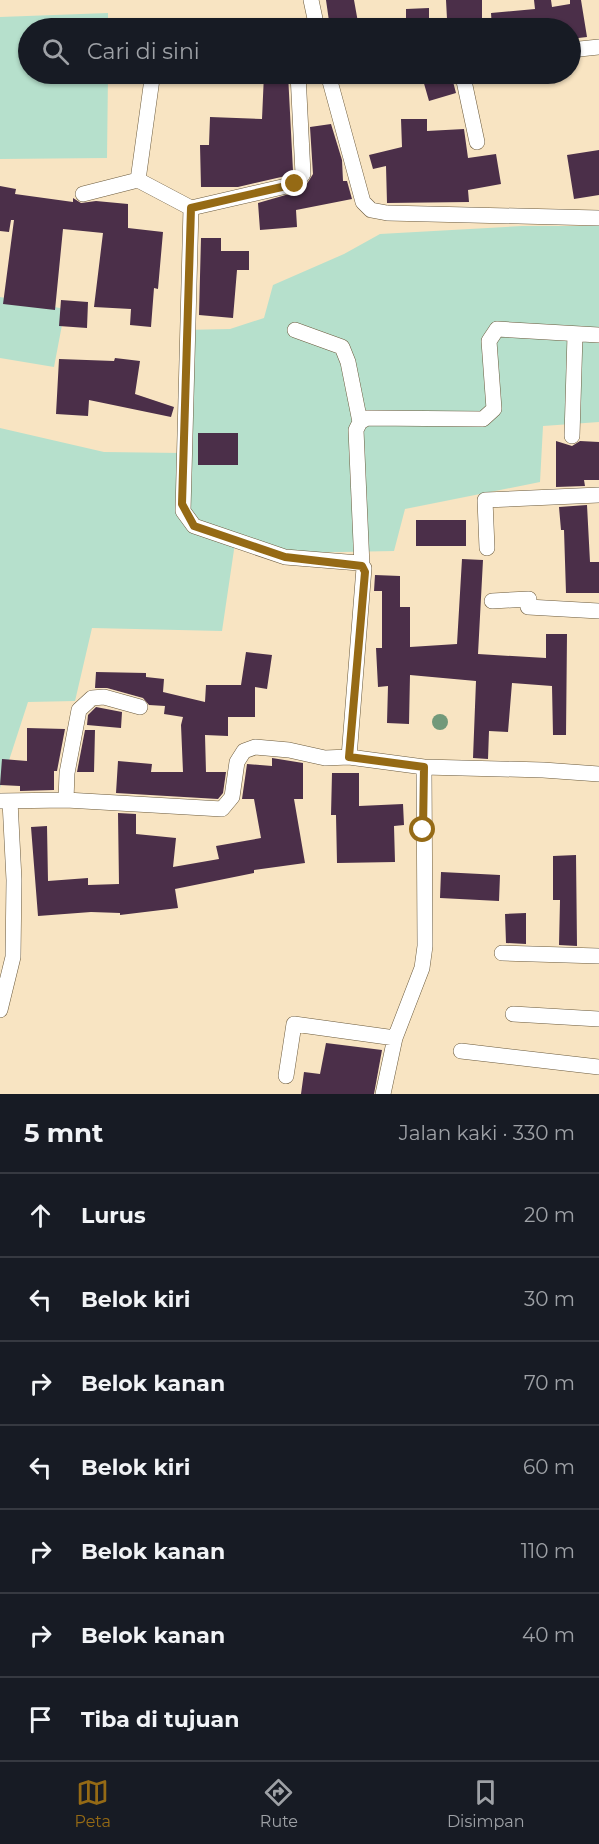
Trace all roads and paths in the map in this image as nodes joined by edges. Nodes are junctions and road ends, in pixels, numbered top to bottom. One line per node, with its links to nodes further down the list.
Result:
1 (311, 0): 2 (street)
2 (315, 18)
3 (599, 47): 4 (street)
4 (581, 49)
5 (151, 84): 10 (street)
6 (298, 84): 12 (street)
7 (331, 84): 13 (street)
8 (465, 84): 9 (street)
9 (477, 142)
10 (138, 180): 11 (street); 12 (street)
11 (83, 194)
12 (191, 208): 21 (street)
13 (599, 218)
14 (295, 330): 17 (street)
15 (575, 335): 16 (street); 17 (street); 18 (street)
16 (599, 335)
17 (360, 422): 21 (street)
18 (572, 436)
19 (599, 495): 20 (street)
20 (487, 548)
21 (362, 566): 25 (street)
22 (492, 601): 23 (street)
23 (599, 611)
24 (140, 707): 28 (street)
25 (349, 757): 26 (street); 28 (street)
26 (424, 767): 27 (street); 35 (street)
27 (599, 774)
28 (66, 800): 29 (street)
29 (5, 801): 32 (street)
30 (502, 952): 31 (street)
31 (599, 956)
32 (0, 1010)
33 (513, 1014): 34 (street)
34 (599, 1019)
35 (395, 1038): 38 (street); 39 (street)
36 (461, 1051): 37 (street)
37 (599, 1067)
38 (286, 1076)
39 (383, 1094)

